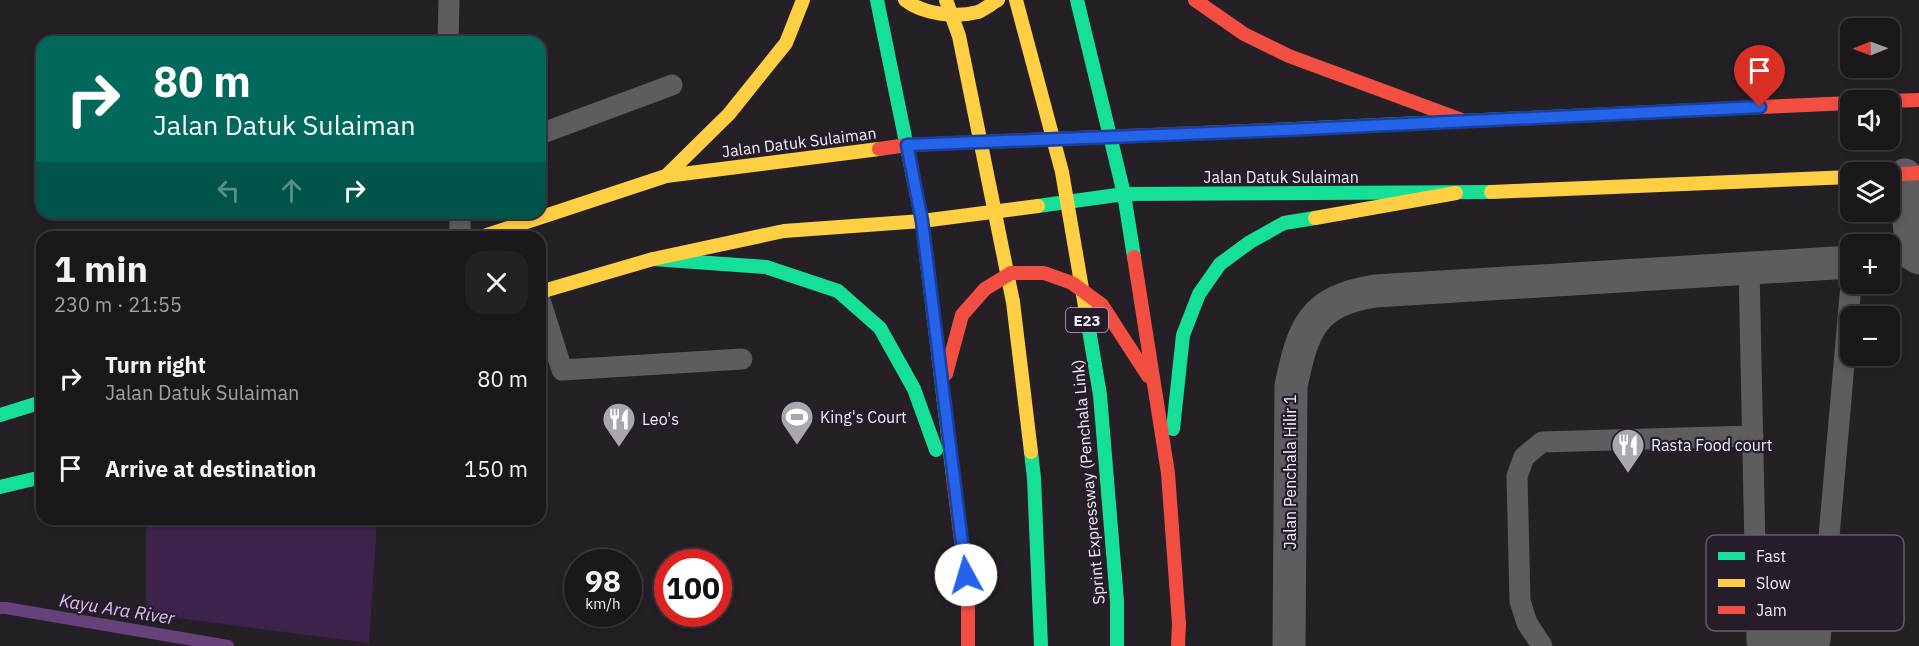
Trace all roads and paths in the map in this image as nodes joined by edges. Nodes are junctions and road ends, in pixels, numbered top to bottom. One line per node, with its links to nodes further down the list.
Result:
1 (450, 0): 10 (lane)
2 (803, 0): 20 (main road)
3 (878, 0): 18 (main road)
4 (905, 0): 6 (main road)
5 (946, 0): 50 (main road)
6 (998, 0)
7 (1016, 0): 51 (main road, Sprint Expressway (Penchala Link) / E23)
8 (1077, 0): 17 (main road)
9 (1195, 0): 15 (main road)
10 (448, 36)
11 (672, 85): 16 (lane)
12 (1919, 100): 13 (main road)
13 (1900, 101)
14 (1840, 103): 15 (main road, Jalan Datuk Sulaiman)
15 (1462, 120): 17 (main road, Jalan Datuk Sulaiman)
16 (546, 132)
17 (1109, 136): 18 (main road, Jalan Datuk Sulaiman); 23 (main road)
18 (907, 145): 20 (main road, Jalan Datuk Sulaiman); 26 (main road)
19 (1905, 174): 28 (street)
20 (666, 176): 24 (main road, Jalan Datuk Sulaiman)
21 (1840, 177): 22 (main road, Jalan Datuk Sulaiman)
22 (1456, 193): 23 (main road, Jalan Datuk Sulaiman); 41 (main road)
23 (1124, 194): 26 (main road, Jalan Datuk Sulaiman); 36 (main road)
24 (546, 215)
25 (535, 219): 27 (main road, Jalan Datuk Sulaiman)
26 (922, 221): 29 (main road, Jalan Datuk Sulaiman); 37 (main road)
27 (498, 231)
28 (1910, 256)
29 (653, 259): 32 (main road, Jalan Datuk Sulaiman); 44 (main road)
30 (1840, 263): 31 (street)
31 (1749, 268): 40 (lane); 53 (street, Jalan Penchala Hilir 1)
32 (546, 290)
33 (1850, 294): 46 (lane)
34 (546, 319): 35 (lane)
35 (742, 359)
36 (1154, 385): 37 (main road); 41 (main road)
37 (942, 390): 44 (main road)
38 (36, 404): 39 (main road)
39 (0, 415)
40 (1753, 436): 45 (lane); 54 (lane)
41 (1168, 473): 52 (main road)
42 (36, 478): 43 (main road)
43 (0, 487)
44 (959, 510): 49 (main road)
45 (1753, 535)
46 (1829, 535)
47 (1821, 631): 48 (lane)
48 (1753, 644)
49 (968, 646)
50 (1041, 646)
51 (1117, 646)
52 (1178, 646)
53 (1289, 646)
54 (1542, 646)

